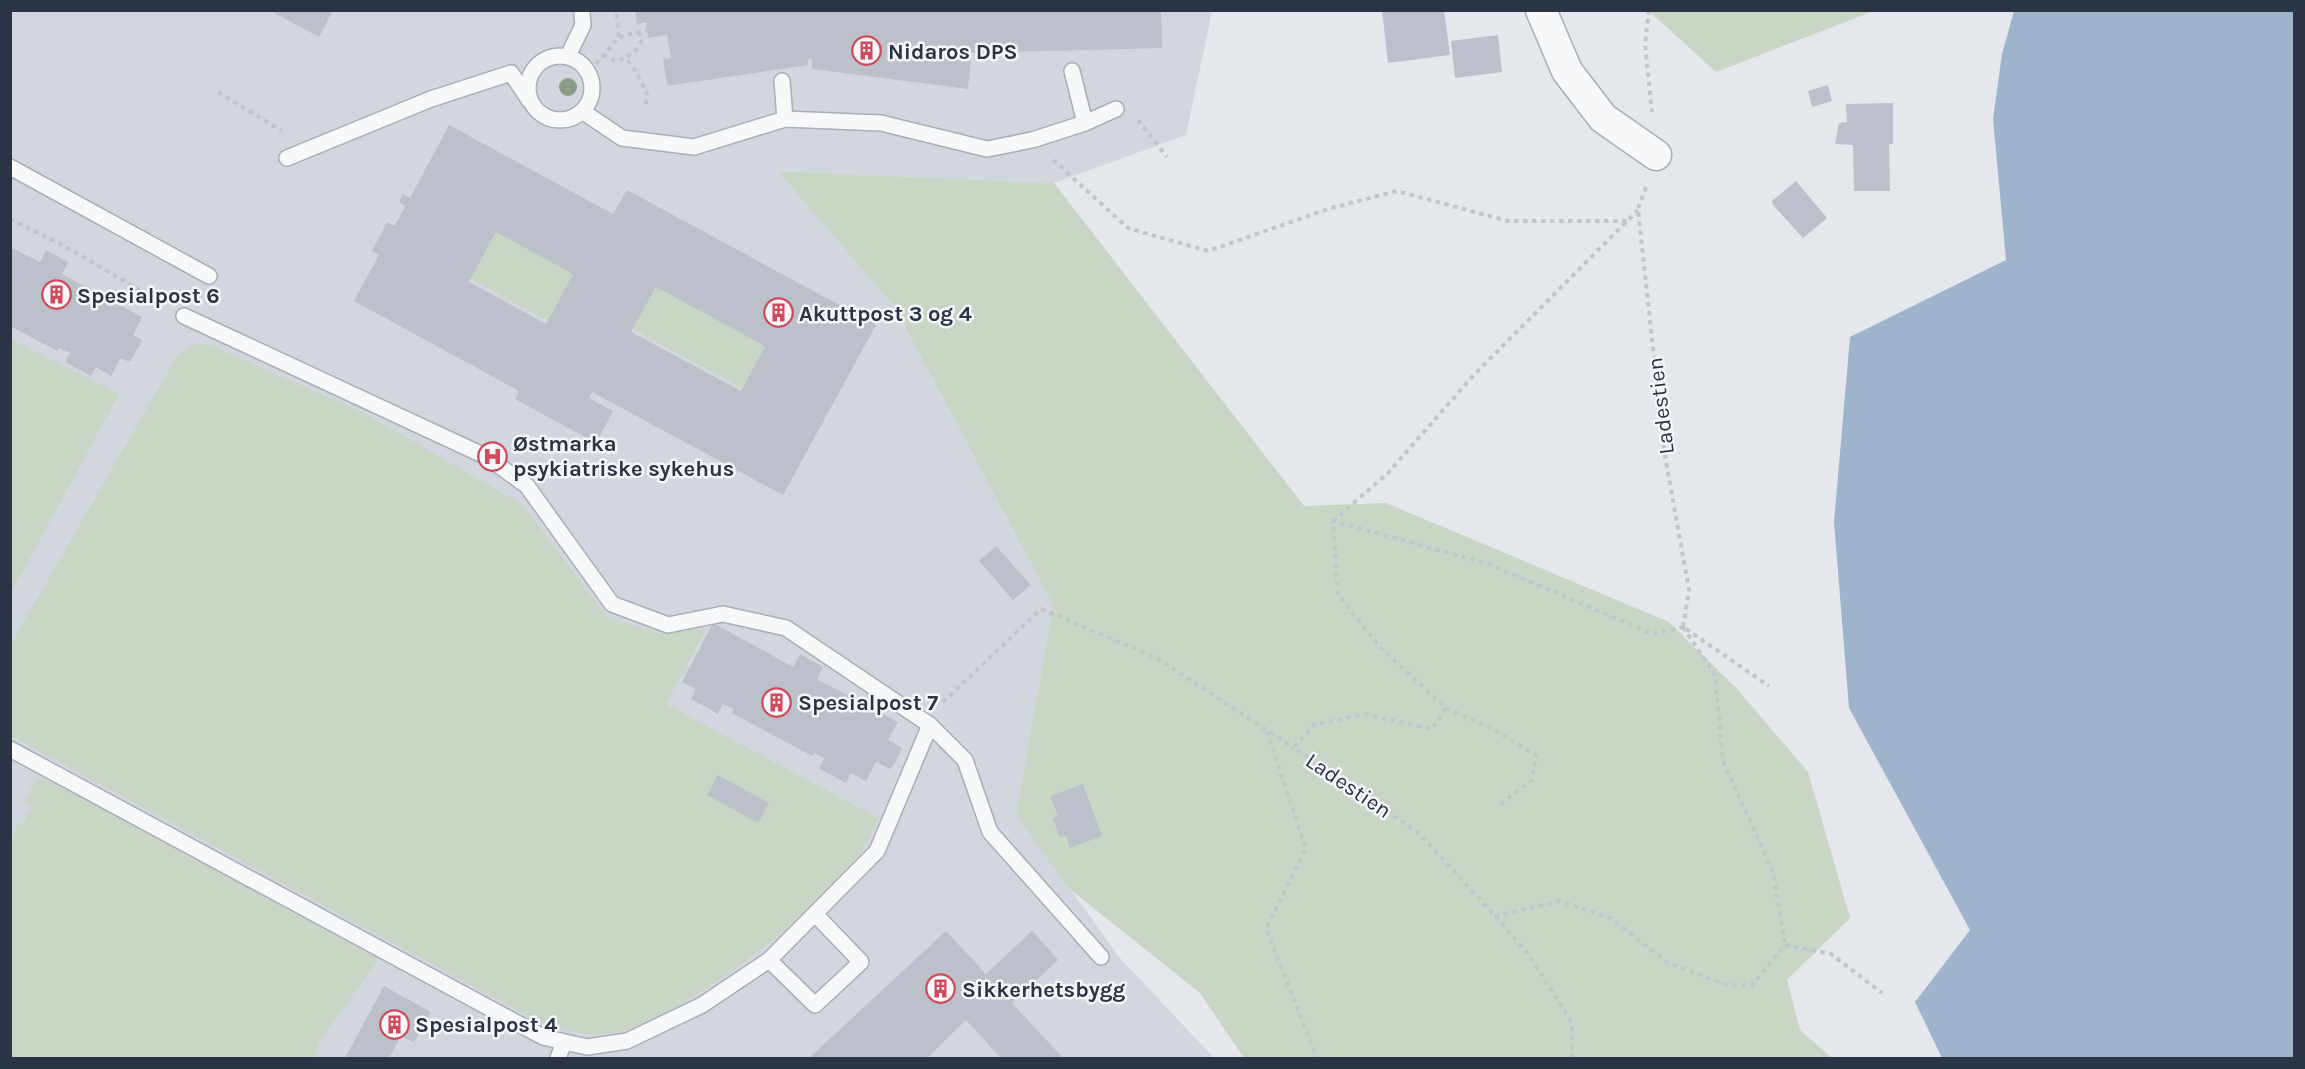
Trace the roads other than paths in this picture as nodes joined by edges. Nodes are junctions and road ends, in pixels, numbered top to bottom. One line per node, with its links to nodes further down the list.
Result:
1 (1541, 10): 11 (street)
2 (582, 14): 3 (lane)
3 (568, 56): 6 (lane); 8 (lane)
4 (1072, 71): 10 (lane)
5 (782, 81): 9 (lane)
6 (529, 100): 8 (lane); 12 (lane)
7 (1116, 109): 10 (lane)
8 (582, 111): 9 (lane)
9 (785, 120): 10 (lane)
10 (1084, 123)
11 (1656, 155)
12 (286, 159)
13 (10, 168): 14 (lane)
14 (209, 276)
15 (184, 316): 16 (lane)
16 (926, 722): 18 (lane); 19 (lane)
17 (10, 749): 21 (lane)
18 (814, 914): 20 (lane); 20 (lane)
19 (1101, 957)
20 (769, 960): 21 (lane)
21 (564, 1042): 22 (lane)
22 (558, 1059)

